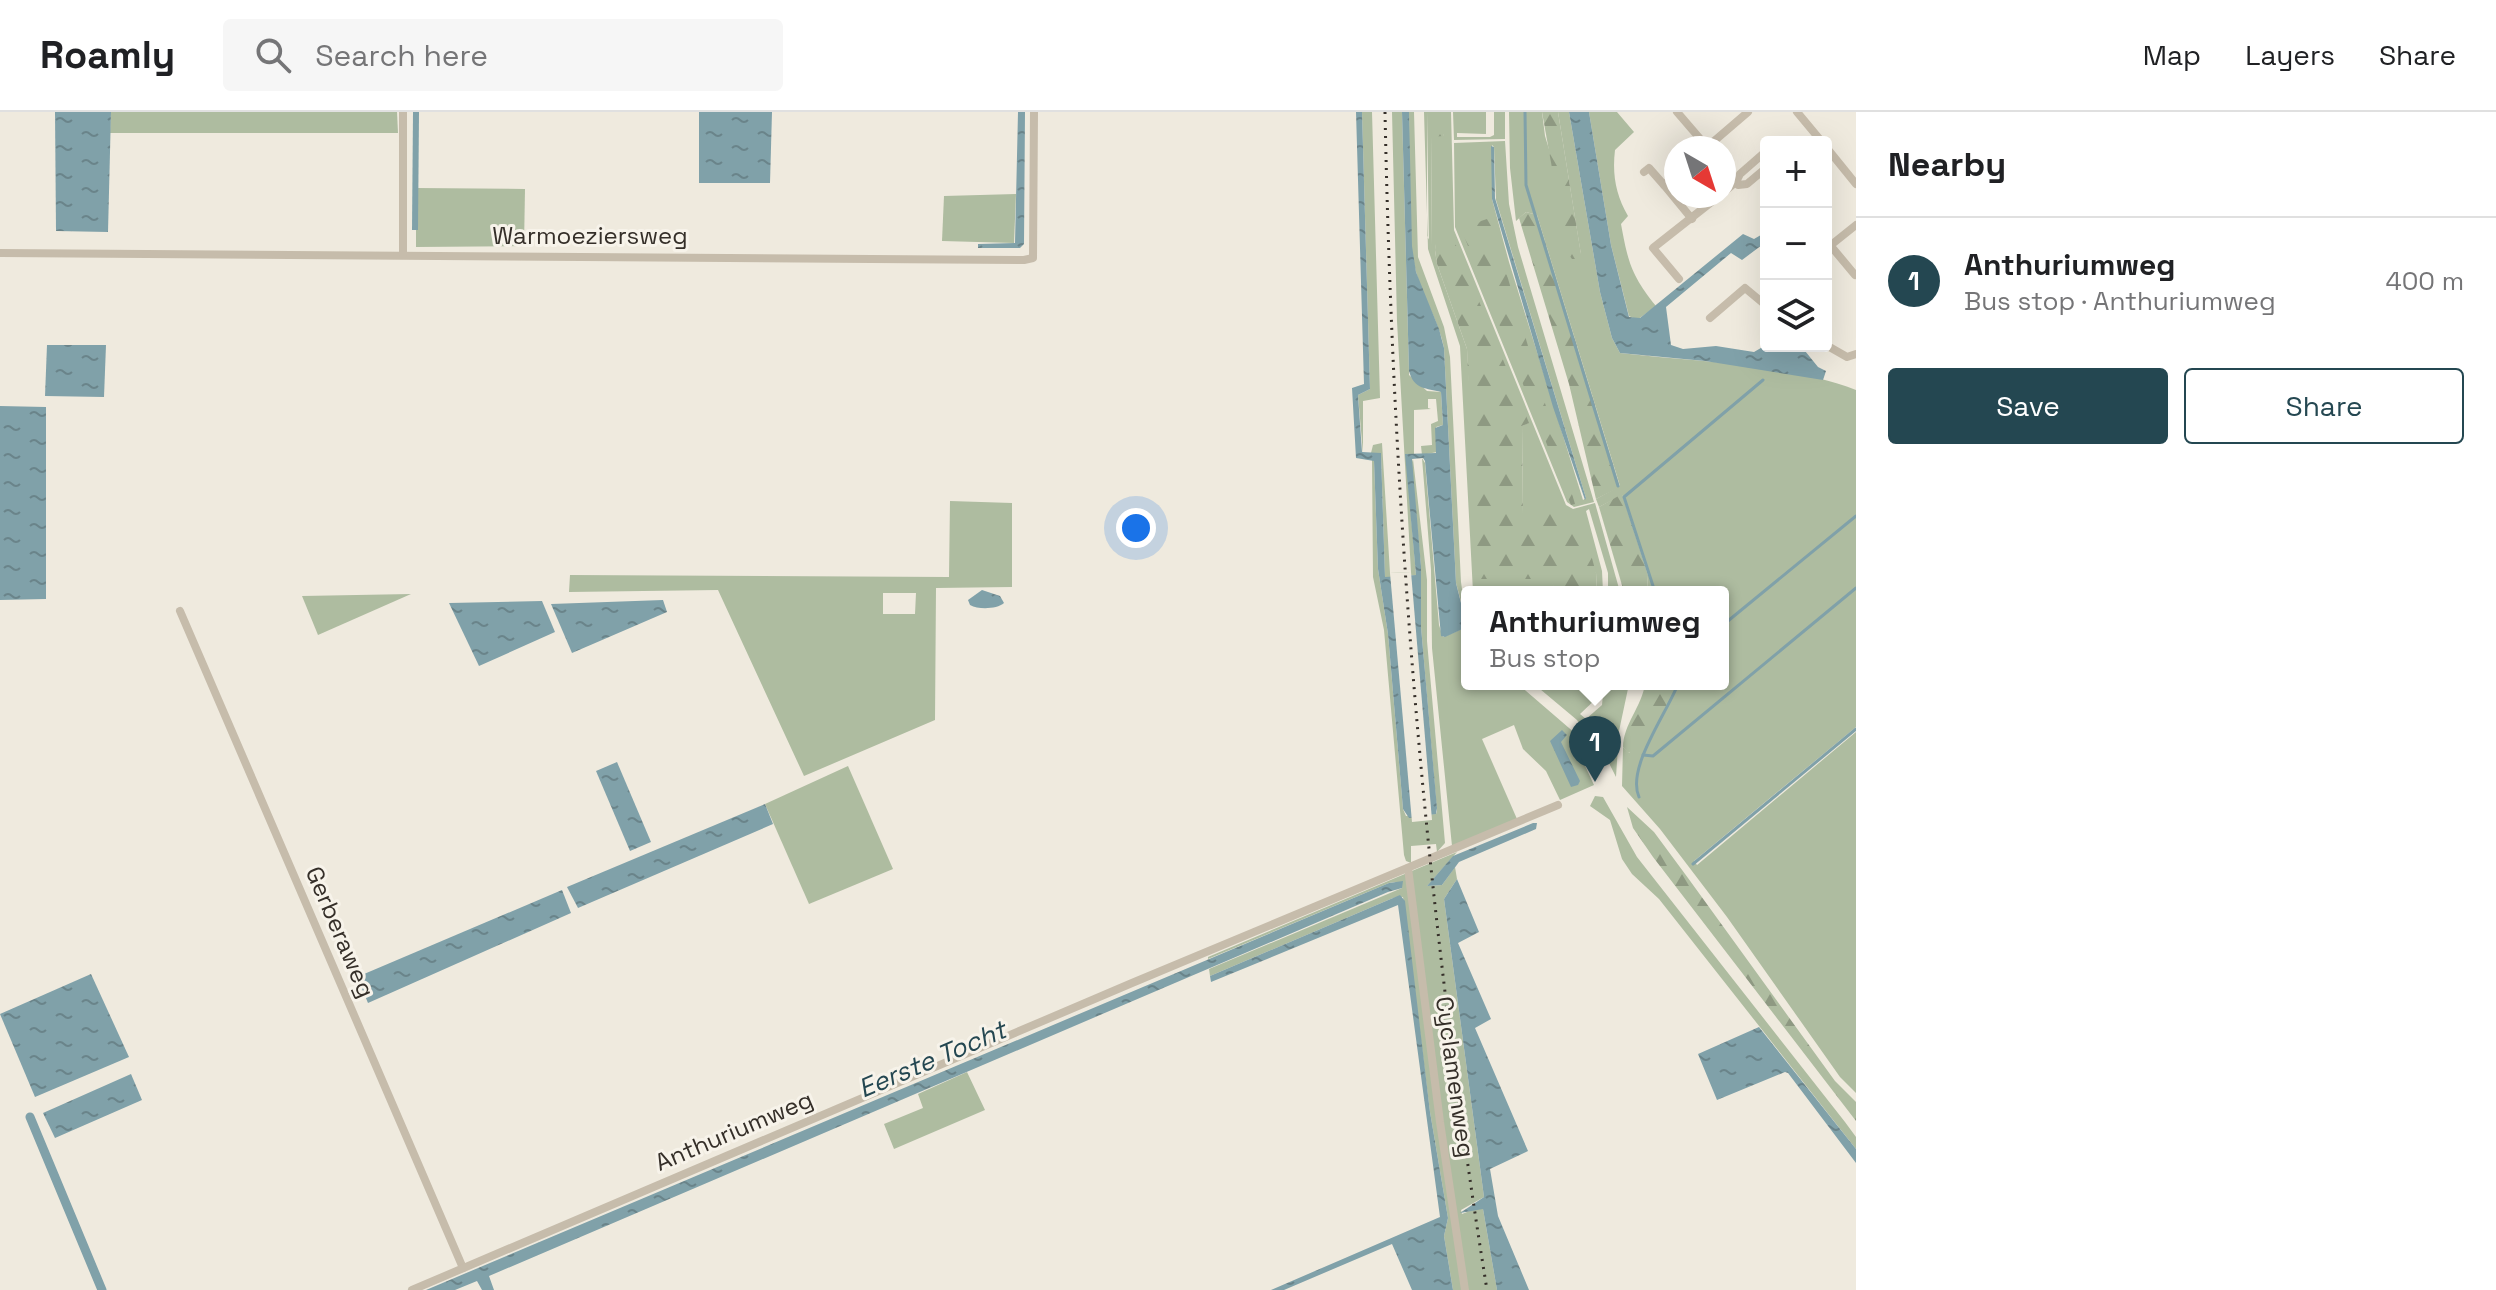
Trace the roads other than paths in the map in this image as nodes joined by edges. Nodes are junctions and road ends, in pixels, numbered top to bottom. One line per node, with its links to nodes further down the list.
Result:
1 (403, 112): 23 (street)
2 (1034, 112): 23 (street, Warmoeziersweg)
3 (1677, 112): 6 (street)
4 (1748, 112): 7 (street)
5 (1797, 112): 8 (street)
6 (1698, 136)
7 (1720, 136)
8 (1817, 136)
9 (1832, 154): 14 (street)
10 (1760, 156): 13 (street)
11 (1644, 172): 15 (street)
12 (1760, 173): 13 (street)
13 (1736, 182)
14 (1856, 184)
15 (1664, 185)
16 (1683, 208): 18 (street)
17 (1705, 208): 18 (street)
18 (1692, 219): 25 (street)
19 (1856, 225): 20 (street)
20 (1832, 244)
21 (1832, 251): 24 (street)
22 (0, 253): 23 (street, Warmoeziersweg)
23 (403, 255)
24 (1855, 275)
25 (1679, 279)
26 (1760, 300): 27 (street)
27 (1710, 318)
28 (1832, 348): 29 (street)
29 (1856, 354)
30 (180, 611): 33 (street, Gerberaweg)
31 (1558, 805): 32 (street, Anthuriumweg)
32 (1408, 868): 33 (street, Anthuriumweg); 35 (street, Cyclamenweg)
33 (463, 1268): 34 (street, Anthuriumweg)
34 (412, 1290)
35 (1465, 1290)

